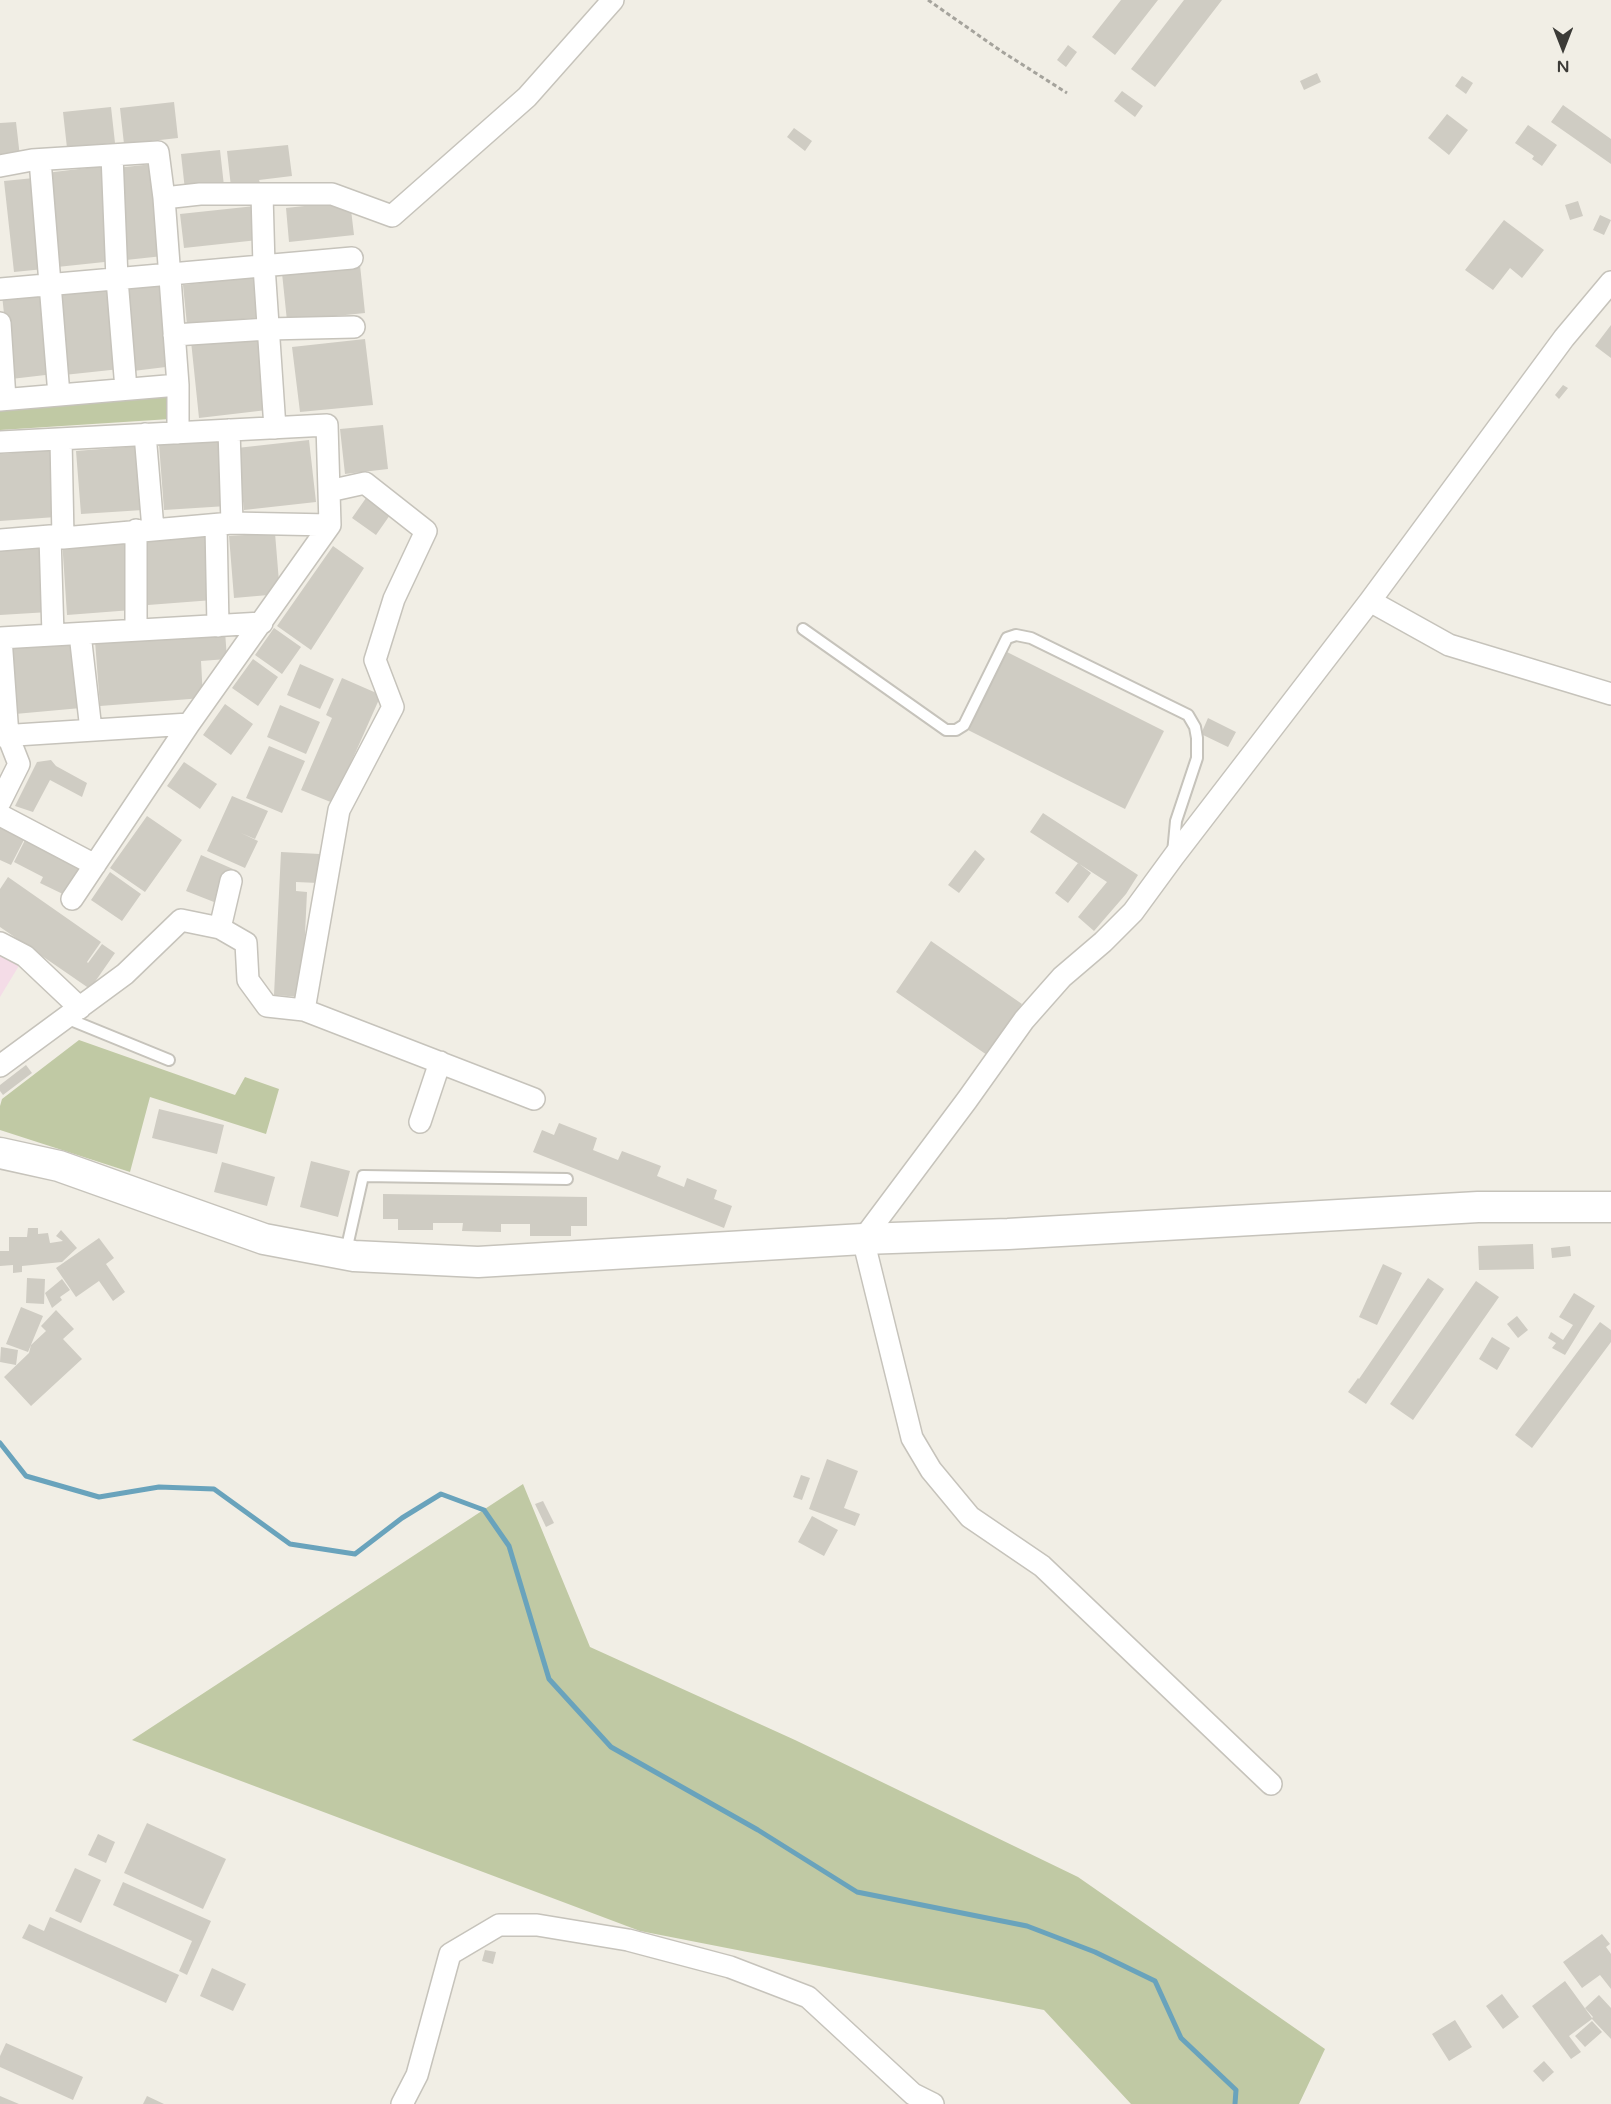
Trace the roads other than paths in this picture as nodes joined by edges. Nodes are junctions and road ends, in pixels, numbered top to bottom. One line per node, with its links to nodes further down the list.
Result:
1 (613, 0): 5 (street)
2 (112, 155): 3 (street); 6 (street); 10 (street)
3 (40, 160): 4 (street); 12 (street)
4 (0, 166)
5 (262, 194): 6 (street); 8 (street)
6 (164, 198): 9 (street)
7 (352, 258): 8 (street)
8 (264, 266): 9 (street); 16 (street)
9 (169, 274): 10 (street); 17 (street)
10 (117, 279): 12 (street); 19 (street)
11 (1611, 282): 34 (street)
12 (50, 284): 13 (street); 20 (street)
13 (0, 289)
14 (0, 323): 21 (street)
15 (354, 327): 16 (street)
16 (268, 329): 17 (street); 22 (street)
17 (174, 335): 18 (street)
18 (178, 385): 19 (street); 24 (street)
19 (126, 389): 20 (street)
20 (59, 395): 21 (street)
21 (2, 400)
22 (275, 428): 23 (street); 28 (street)
23 (229, 430): 24 (street); 29 (street)
24 (178, 433): 25 (street)
25 (145, 435): 26 (street); 31 (street)
26 (61, 439): 27 (street); 32 (street)
27 (0, 442)
28 (329, 491): 30 (street); 54 (street)
29 (224, 524): 30 (street); 31 (street); 36 (street)
30 (330, 525): 35 (street)
31 (144, 530): 32 (street); 38 (street)
32 (56, 537): 33 (street); 40 (street)
33 (0, 540)
34 (1370, 601): 42 (street); 48 (street)
35 (262, 623): 36 (street); 43 (street)
36 (218, 626): 38 (street)
37 (803, 629): 48 (lane)
38 (136, 630): 39 (street)
39 (80, 634): 40 (street); 44 (street)
40 (53, 635): 41 (street)
41 (0, 638): 45 (street)
42 (1611, 694)
43 (189, 724): 44 (street); 49 (street)
44 (91, 730): 45 (street)
45 (4, 736): 46 (street)
46 (0, 802)
47 (0, 815): 49 (street)
48 (1174, 856): 64 (street)
49 (95, 865): 51 (street)
50 (231, 881): 52 (street)
51 (72, 899)
52 (220, 928): 54 (street); 55 (street)
53 (0, 943): 55 (street)
54 (304, 1010): 57 (street)
55 (73, 1013): 56 (lane); 58 (street)
56 (169, 1060)
57 (440, 1062): 59 (street); 60 (street)
58 (0, 1066)
59 (534, 1099)
60 (420, 1122)
61 (0, 1153): 65 (main road)
62 (567, 1179): 65 (lane)
63 (1611, 1207): 64 (main road)
64 (863, 1239): 65 (main road); 66 (street)
65 (346, 1254)
66 (1271, 1784)
67 (402, 2104): 68 (street)
68 (933, 2104)

